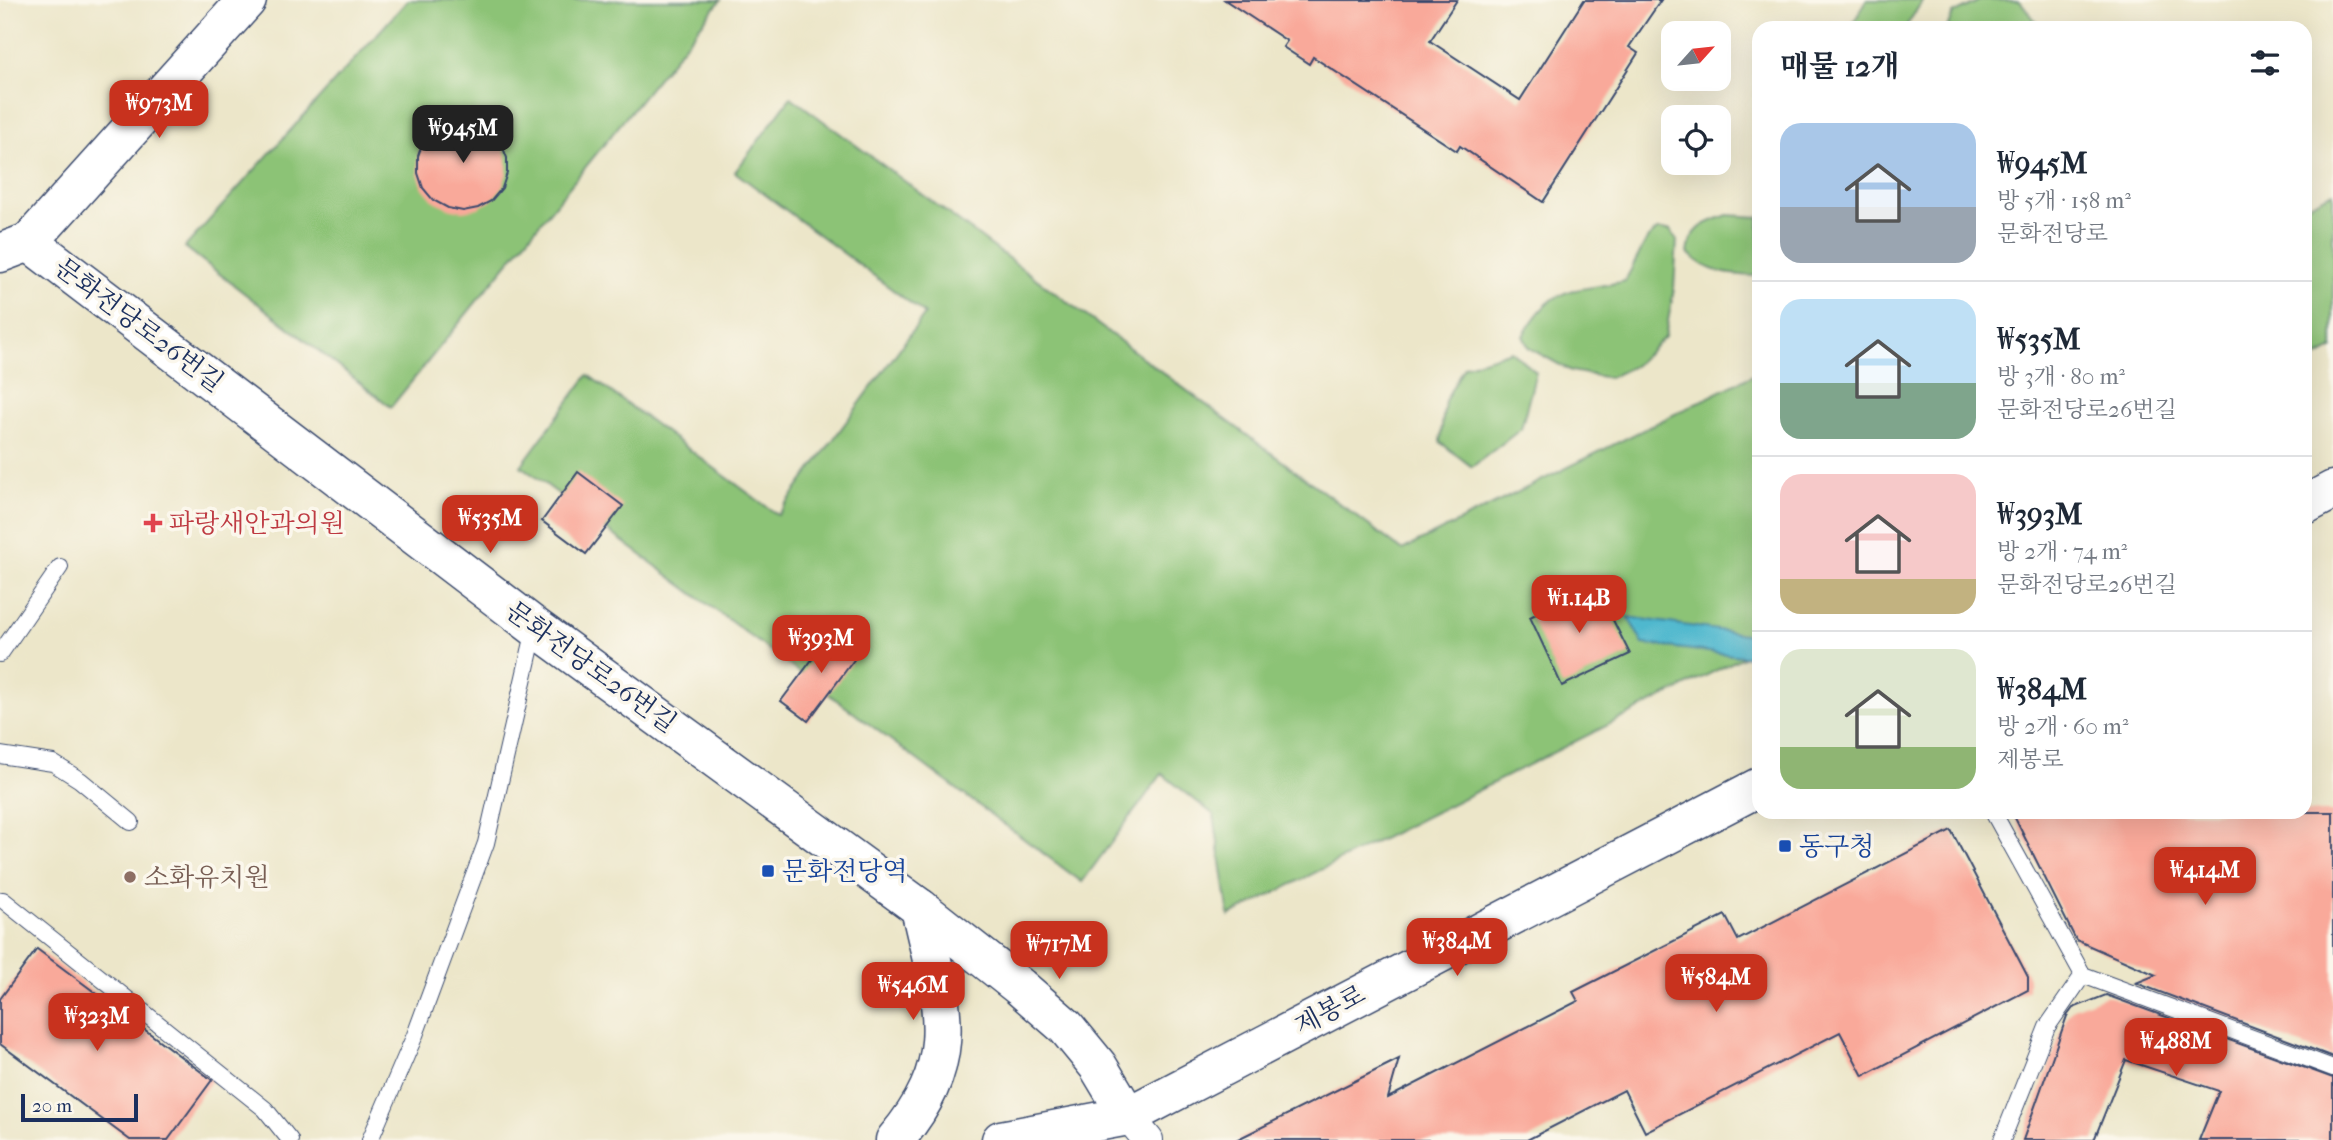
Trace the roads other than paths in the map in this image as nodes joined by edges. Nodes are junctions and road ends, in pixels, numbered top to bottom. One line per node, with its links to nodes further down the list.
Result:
1 (247, 0): 2 (street)
2 (14, 247): 6 (street, 문화전당로26번길)
3 (2333, 490): 4 (street)
4 (2312, 501)
5 (61, 567): 7 (lane)
6 (536, 627): 13 (street, 문화전당로26번길); 18 (lane)
7 (0, 654)
8 (0, 755): 11 (lane)
9 (1752, 791): 16 (street, 제봉로)
10 (1997, 819): 14 (lane)
11 (131, 822)
12 (3, 901): 17 (lane)
13 (920, 908): 16 (street, 문화전당로26번길); 19 (street)
14 (2083, 975): 15 (lane); 21 (lane)
15 (2333, 1068)
16 (1134, 1132): 20 (street, 제봉로)
17 (290, 1140)
18 (370, 1140)
19 (895, 1140)
20 (1001, 1140)
21 (2002, 1140)

